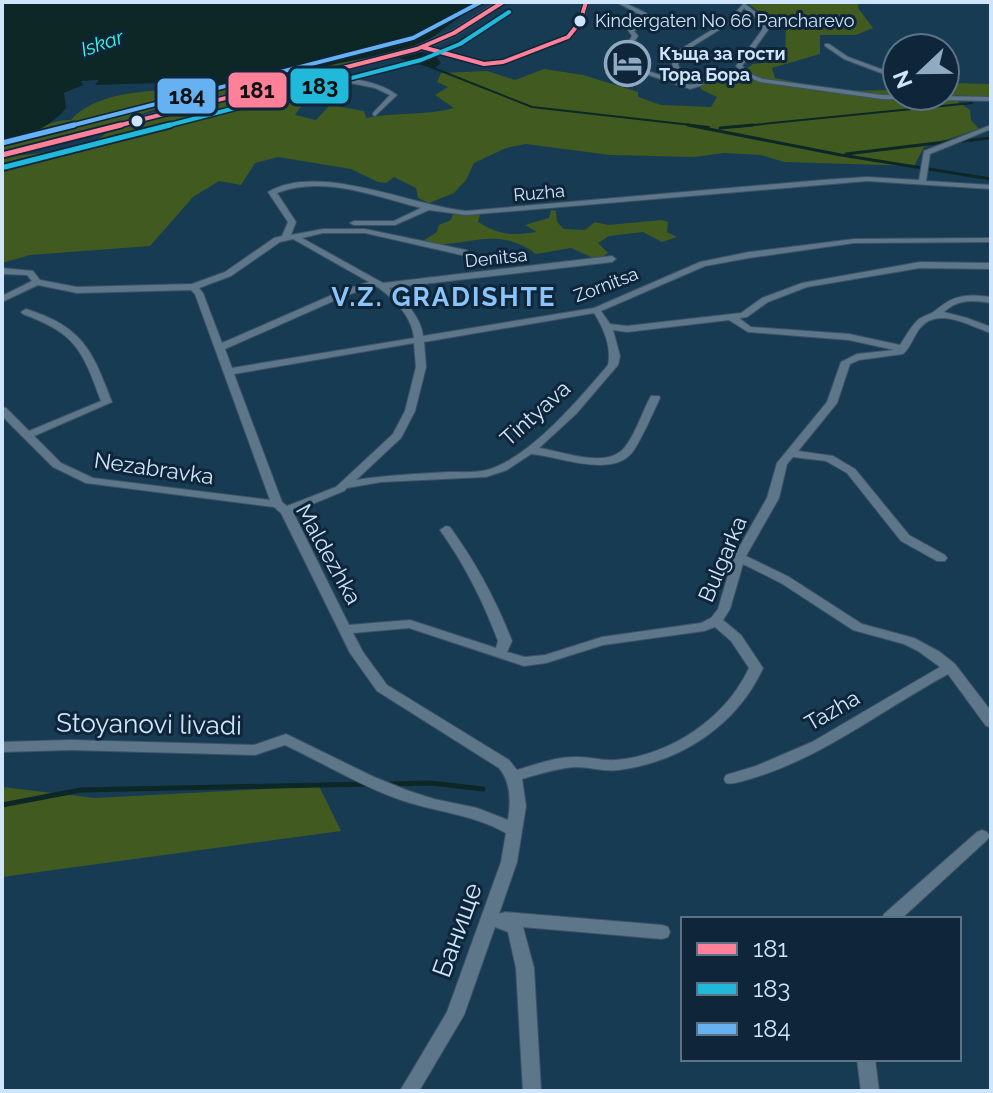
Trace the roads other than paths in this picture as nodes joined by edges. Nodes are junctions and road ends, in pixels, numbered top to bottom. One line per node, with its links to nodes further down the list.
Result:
1 (503, 2): 5 (main road)
2 (586, 2): 5 (street)
3 (619, 2): 11 (street)
4 (827, 45): 6 (street)
5 (422, 47): 7 (main road)
6 (881, 71)
7 (327, 75): 8 (street); 12 (street); 14 (main road)
8 (313, 96)
9 (961, 97): 11 (street)
10 (991, 99): 11 (street)
11 (971, 100)
12 (375, 114)
13 (991, 127): 15 (street)
14 (2, 155)
15 (922, 184): 16 (street, Ruzha); 17 (street, Ruzha)
16 (991, 187)
17 (427, 208): 18 (street); 19 (street, Ruzha)
18 (323, 231): 19 (street); 21 (street)
19 (290, 237): 26 (street); 27 (street)
20 (991, 240): 30 (street, Zornitsa)
21 (466, 253)
22 (612, 259): 26 (street, Denitsa)
23 (991, 266): 33 (street)
24 (2, 271): 25 (street)
25 (37, 282): 27 (street); 28 (street)
26 (379, 285): 36 (street); 37 (street, Denitsa)
27 (193, 287): 37 (street, Maldezhka)
28 (2, 299)
29 (991, 300): 32 (street)
30 (596, 310): 34 (street); 36 (street, Zornitsa)
31 (26, 312): 42 (street)
32 (937, 315): 35 (street); 38 (street)
33 (731, 317): 34 (street); 38 (street)
34 (607, 326): 43 (street, Tintyava)
35 (991, 330)
36 (419, 339): 39 (street, Zornitsa); 45 (street)
37 (222, 347): 39 (street, Maldezhka)
38 (904, 349): 44 (street, Bulgarka)
39 (231, 371): 46 (street, Maldezhka)
40 (655, 398): 43 (street)
41 (2, 410): 42 (street, Nezabravka)
42 (28, 435): 46 (street, Nezabravka)
43 (529, 451): 45 (street, Tintyava)
44 (789, 453): 48 (street, Bulgarka); 49 (street)
45 (340, 489): 46 (street)
46 (282, 508): 51 (street, Maldezhka)
47 (446, 530): 52 (street)
48 (739, 558): 50 (street, Bulgarka); 53 (street)
49 (941, 558)
50 (716, 621): 52 (street, Bulgarka); 56 (street)
51 (347, 629): 52 (street, Bulgarka); 56 (street, Maldezhka)
52 (500, 654)
53 (950, 667): 54 (street); 57 (street, Tazha)
54 (991, 722)
55 (2, 747): 58 (street, Stoyanovi livadi)
56 (514, 776): 58 (street, Банище)
57 (731, 779)
58 (514, 830): 61 (street, Банище)
59 (982, 836): 60 (street)
60 (892, 917)
61 (490, 918): 62 (street); 64 (street, Банище); 65 (street)
62 (662, 932)
63 (866, 1061): 66 (street)
64 (409, 1091)
65 (532, 1091)
66 (870, 1091)

